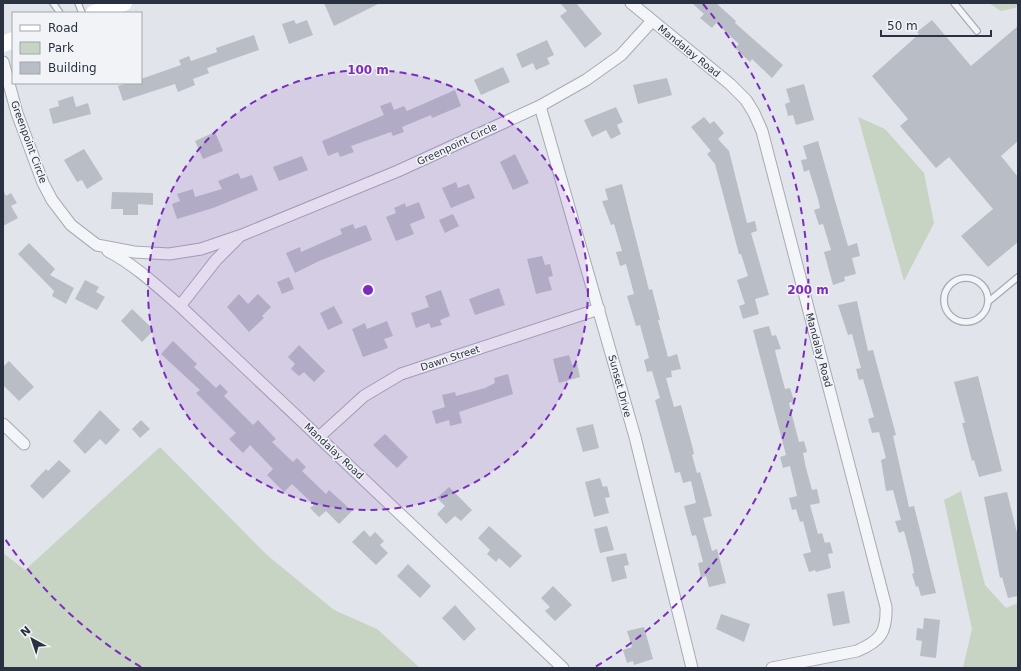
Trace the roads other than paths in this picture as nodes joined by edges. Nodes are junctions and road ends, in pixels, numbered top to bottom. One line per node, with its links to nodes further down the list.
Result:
1 (53, 3): 5 (lane)
2 (631, 3): 7 (street, Mandalay Road)
3 (954, 3): 8 (lane)
4 (120, 4): 6 (main road)
5 (59, 12)
6 (97, 12)
7 (652, 21): 10 (street, Greenpoint Circle); 22 (street, Mandalay Road)
8 (977, 31)
9 (3, 62): 12 (street, Greenpoint Circle)
10 (540, 106): 11 (street, Greenpoint Circle); 16 (street, Sunset Drive)
11 (242, 235): 12 (street, Greenpoint Circle); 15 (street, Greenpoint Circle)
12 (97, 245): 15 (street, Mandalay Road)
13 (1018, 277): 14 (lane)
14 (989, 301): 14 (lane)
15 (180, 306): 18 (street, Mandalay Road)
16 (599, 309): 18 (street, Dawn Street); 21 (street, Sunset Drive)
17 (3, 424): 19 (street)
18 (319, 437): 20 (street, Mandalay Road)
19 (24, 444)
20 (563, 668)
21 (692, 668)
22 (772, 668)

